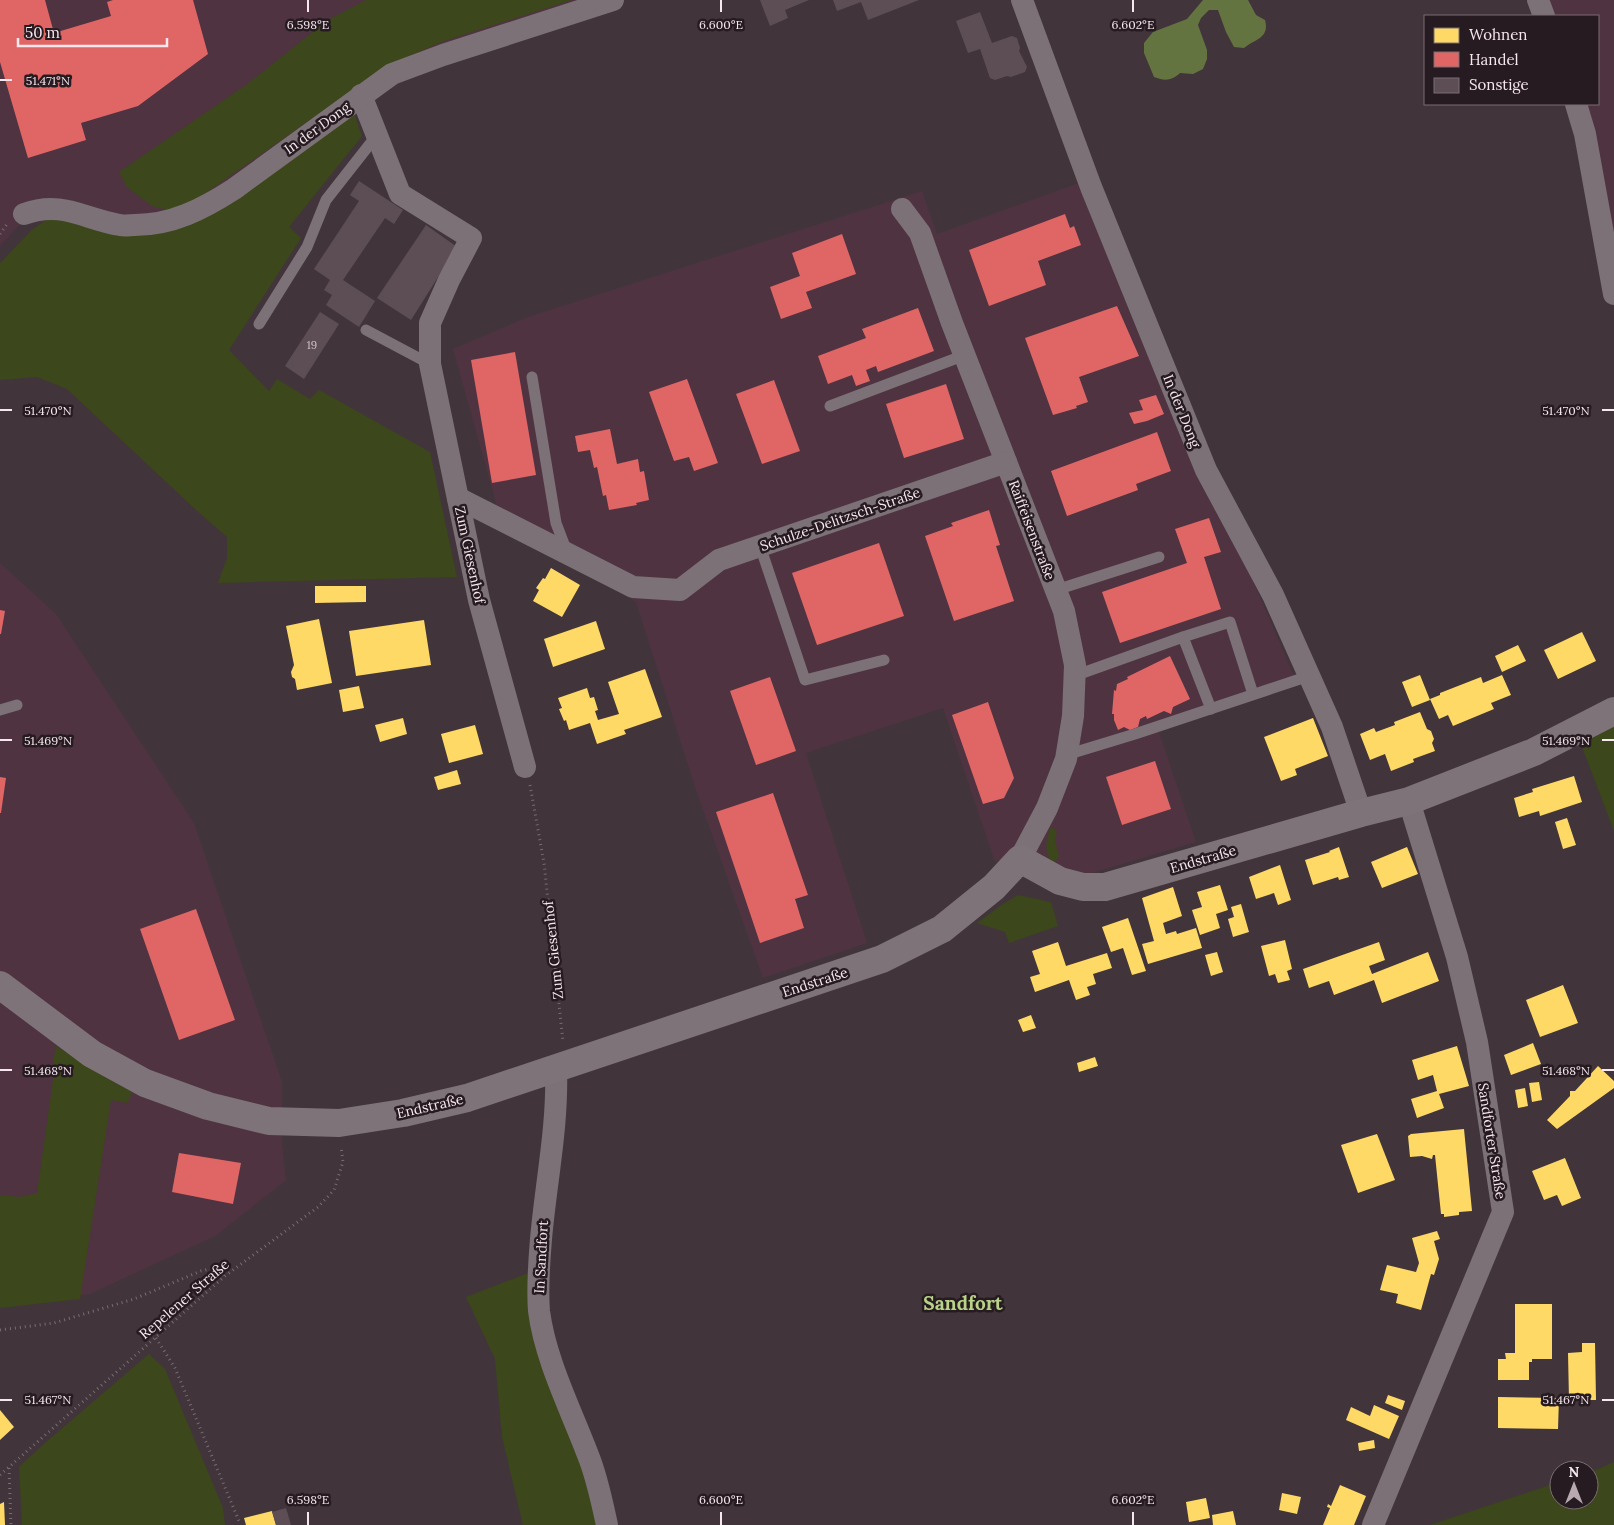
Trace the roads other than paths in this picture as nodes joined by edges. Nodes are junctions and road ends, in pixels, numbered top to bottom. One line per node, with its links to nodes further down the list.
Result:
1 (613, 0): 5 (street, In der Dong)
2 (1022, 0): 26 (street, In der Dong)
3 (1538, 0): 4 (street)
4 (1544, 15)
5 (361, 95): 7 (street, Zum Giesenhof); 9 (street, In der Dong)
6 (1576, 105): 10 (street)
7 (377, 135): 11 (lane); 14 (street, Zum Giesenhof)
8 (902, 209): 13 (street, Raiffeisenstraße)
9 (24, 214)
10 (1614, 294)
11 (260, 324)
12 (366, 330): 14 (lane)
13 (965, 355): 16 (lane); 17 (street, Raiffeisenstraße)
14 (430, 364): 18 (street, Zum Giesenhof)
15 (532, 377): 20 (lane)
16 (830, 406)
17 (1006, 462): 19 (street, Schulze-Delitzsch-Straße); 22 (street, Raiffeisenstraße)
18 (458, 498): 20 (street); 33 (street, Zum Giesenhof)
19 (760, 546): 20 (street, Schulze-Delitzsch-Straße); 24 (lane)
20 (568, 554)
21 (1159, 557): 22 (lane)
22 (1056, 590): 25 (street, Raiffeisenstraße)
23 (1183, 637): 25 (lane); 27 (lane); 29 (lane)
24 (884, 660)
25 (1074, 676): 32 (street, Raiffeisenstraße)
26 (1309, 676): 27 (lane); 35 (street, In der Dong)
27 (1253, 694): 29 (lane)
28 (17, 705): 30 (lane)
29 (1211, 709): 32 (lane)
30 (0, 710)
31 (1614, 711): 34 (street, Endstraße)
32 (1066, 755): 36 (street, Raiffeisenstraße)
33 (525, 767)
34 (1409, 801): 35 (street, Endstraße); 40 (street, Sandforter Straße)
35 (1361, 813): 36 (street, Endstraße)
36 (1020, 859): 38 (street, Endstraße)
37 (0, 985): 38 (street, Endstraße)
38 (562, 1067): 39 (street, In Sandfort)
39 (607, 1525)
40 (1373, 1525)

